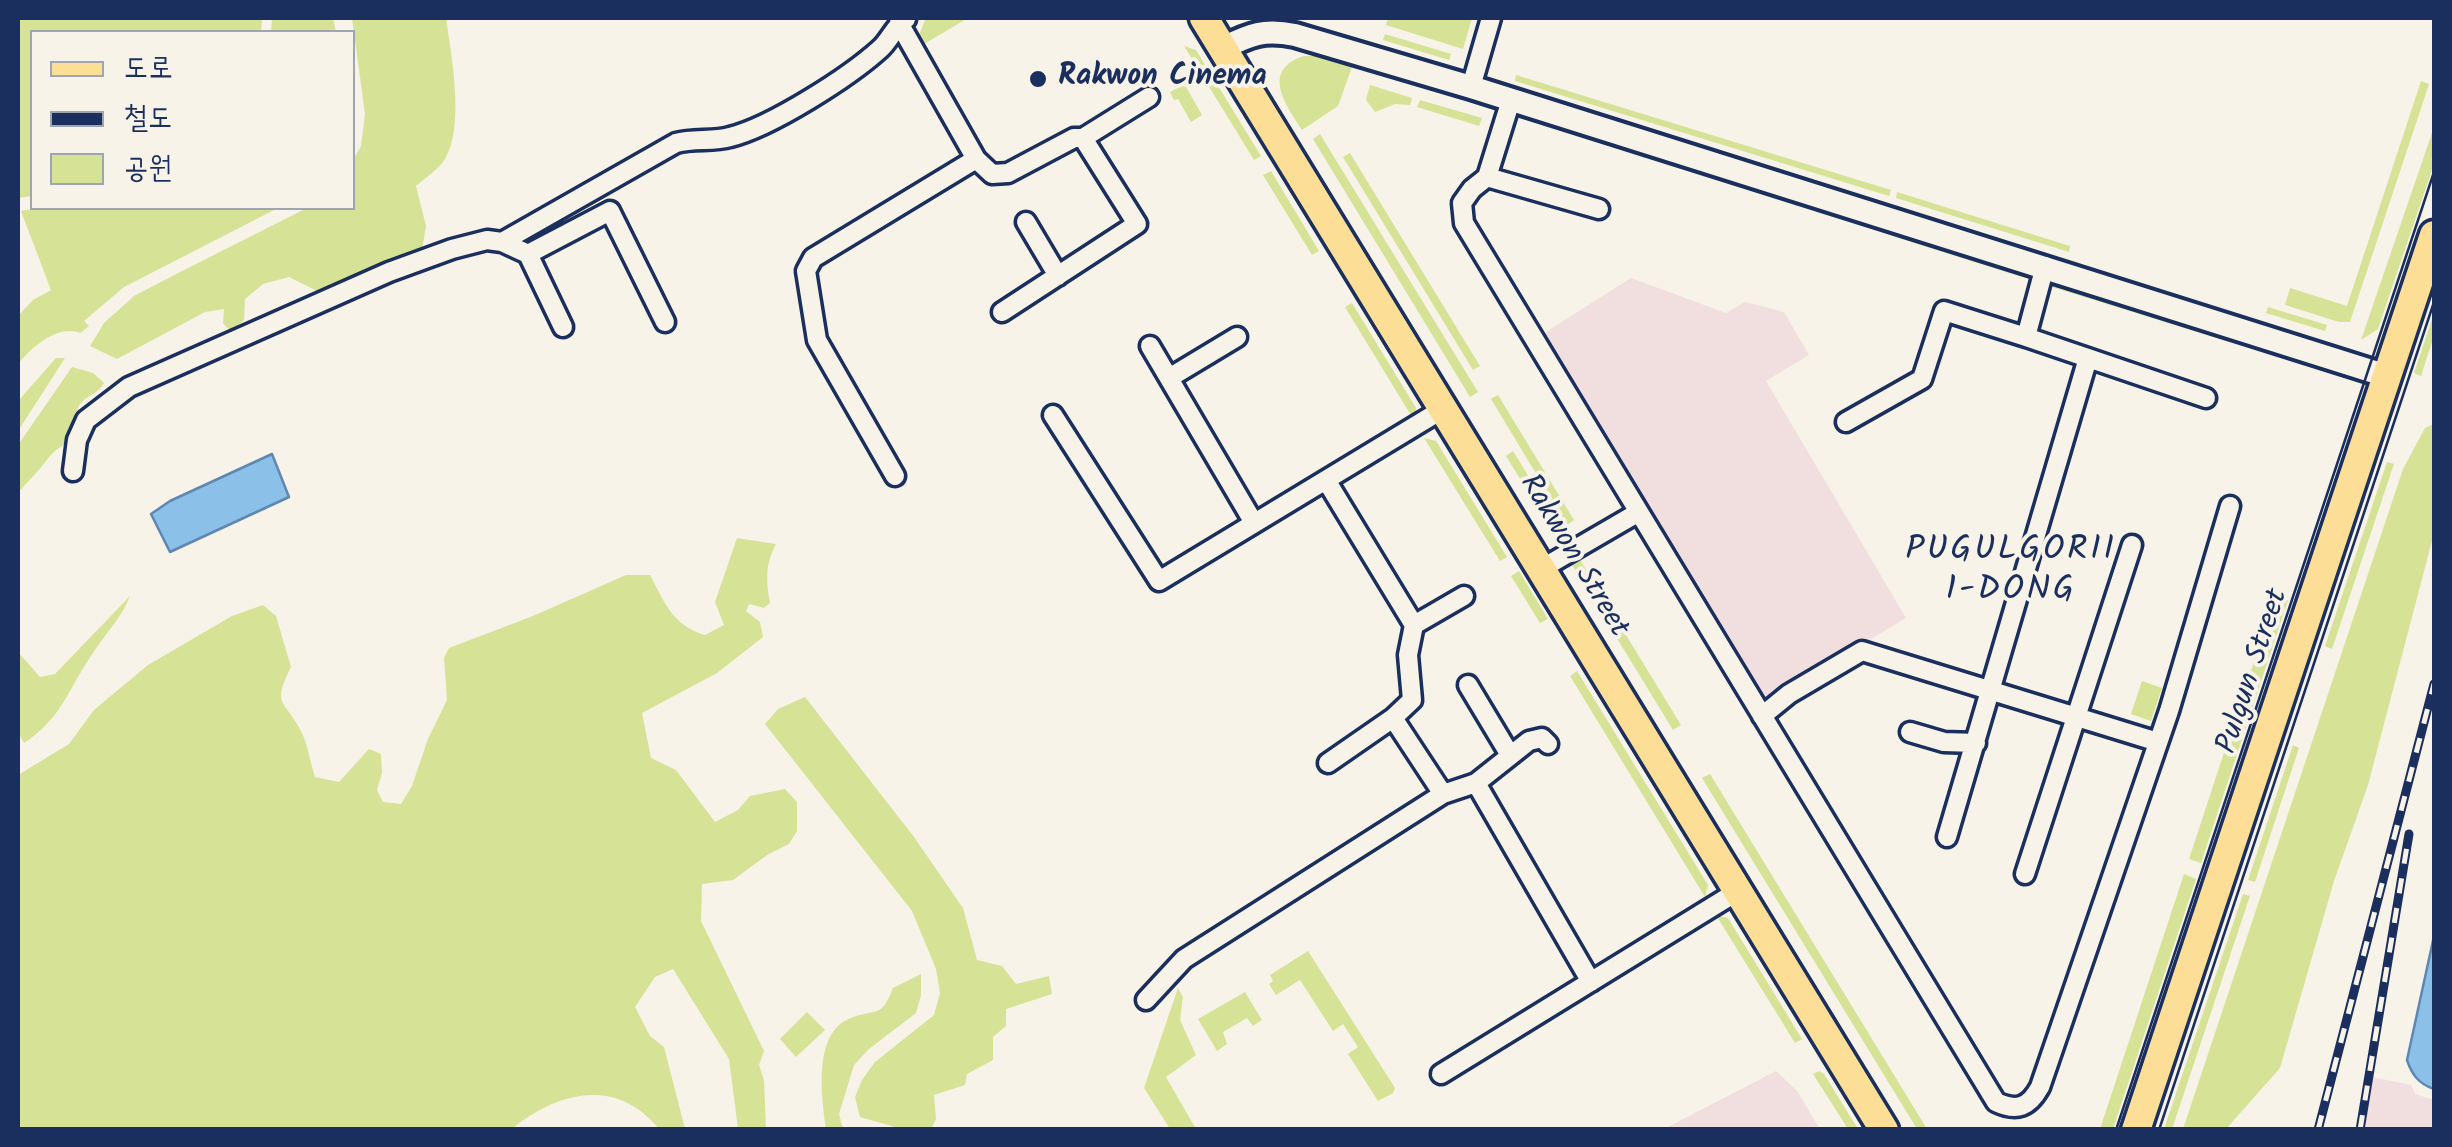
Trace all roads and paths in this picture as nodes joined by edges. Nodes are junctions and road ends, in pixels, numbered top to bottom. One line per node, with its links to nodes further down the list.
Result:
1 (1204, 18): 4 (main road, Rakwon Street)
2 (1491, 18): 5 (street)
3 (904, 20): 9 (street); 14 (street)
4 (1223, 48): 5 (street); 28 (main road, Rakwon Street)
5 (1470, 87): 7 (street)
6 (1149, 97): 8 (street)
7 (1510, 100): 10 (street); 16 (street)
8 (1083, 138): 9 (street); 17 (street)
9 (976, 159): 32 (street)
10 (1488, 177): 11 (street); 35 (street)
11 (1600, 210)
12 (1026, 222): 17 (street)
13 (2434, 235): 25 (main road, Pulgun Street)
14 (502, 242): 15 (street); 31 (street)
15 (528, 254): 19 (street); 20 (street)
16 (2045, 266): 22 (street); 25 (street)
17 (1058, 276): 18 (street)
18 (1002, 312)
19 (665, 322)
20 (562, 327)
21 (1237, 337): 26 (street)
22 (2026, 337): 24 (street); 30 (street)
23 (1150, 346): 26 (street)
24 (2088, 358): 27 (street); 42 (street)
25 (2388, 376): 61 (main road, Pulgun Street)
26 (1169, 378): 36 (street)
27 (2206, 398)
28 (1443, 409): 33 (street); 38 (main road, Rakwon Street)
29 (1054, 415): 36 (street)
30 (1846, 422)
31 (73, 471)
32 (895, 476)
33 (1326, 480): 36 (street); 40 (street)
34 (2230, 506): 47 (street)
35 (1639, 512): 38 (street); 43 (street)
36 (1254, 523)
37 (2132, 545): 44 (street)
38 (1542, 570): 56 (main road, Rakwon Street)
39 (1464, 596): 40 (street)
40 (1414, 625): 45 (street)
41 (1468, 684): 50 (street)
42 (1992, 690): 43 (street); 44 (street); 48 (street)
43 (1762, 716): 47 (street)
44 (2076, 717): 47 (street); 55 (street)
45 (1394, 718): 51 (street); 53 (street)
46 (1910, 732): 48 (street)
47 (2158, 742)
48 (1976, 743): 54 (street)
49 (1548, 744): 50 (street)
50 (1510, 755): 52 (street)
51 (1328, 763)
52 (1476, 783): 53 (street); 57 (street)
53 (1443, 794): 58 (street)
54 (1947, 838)
55 (2025, 874)
56 (1738, 891): 57 (street); 60 (main road, Rakwon Street)
57 (1591, 982): 59 (street)
58 (1146, 1000)
59 (1442, 1074)
60 (1884, 1130)
61 (2136, 1130)

